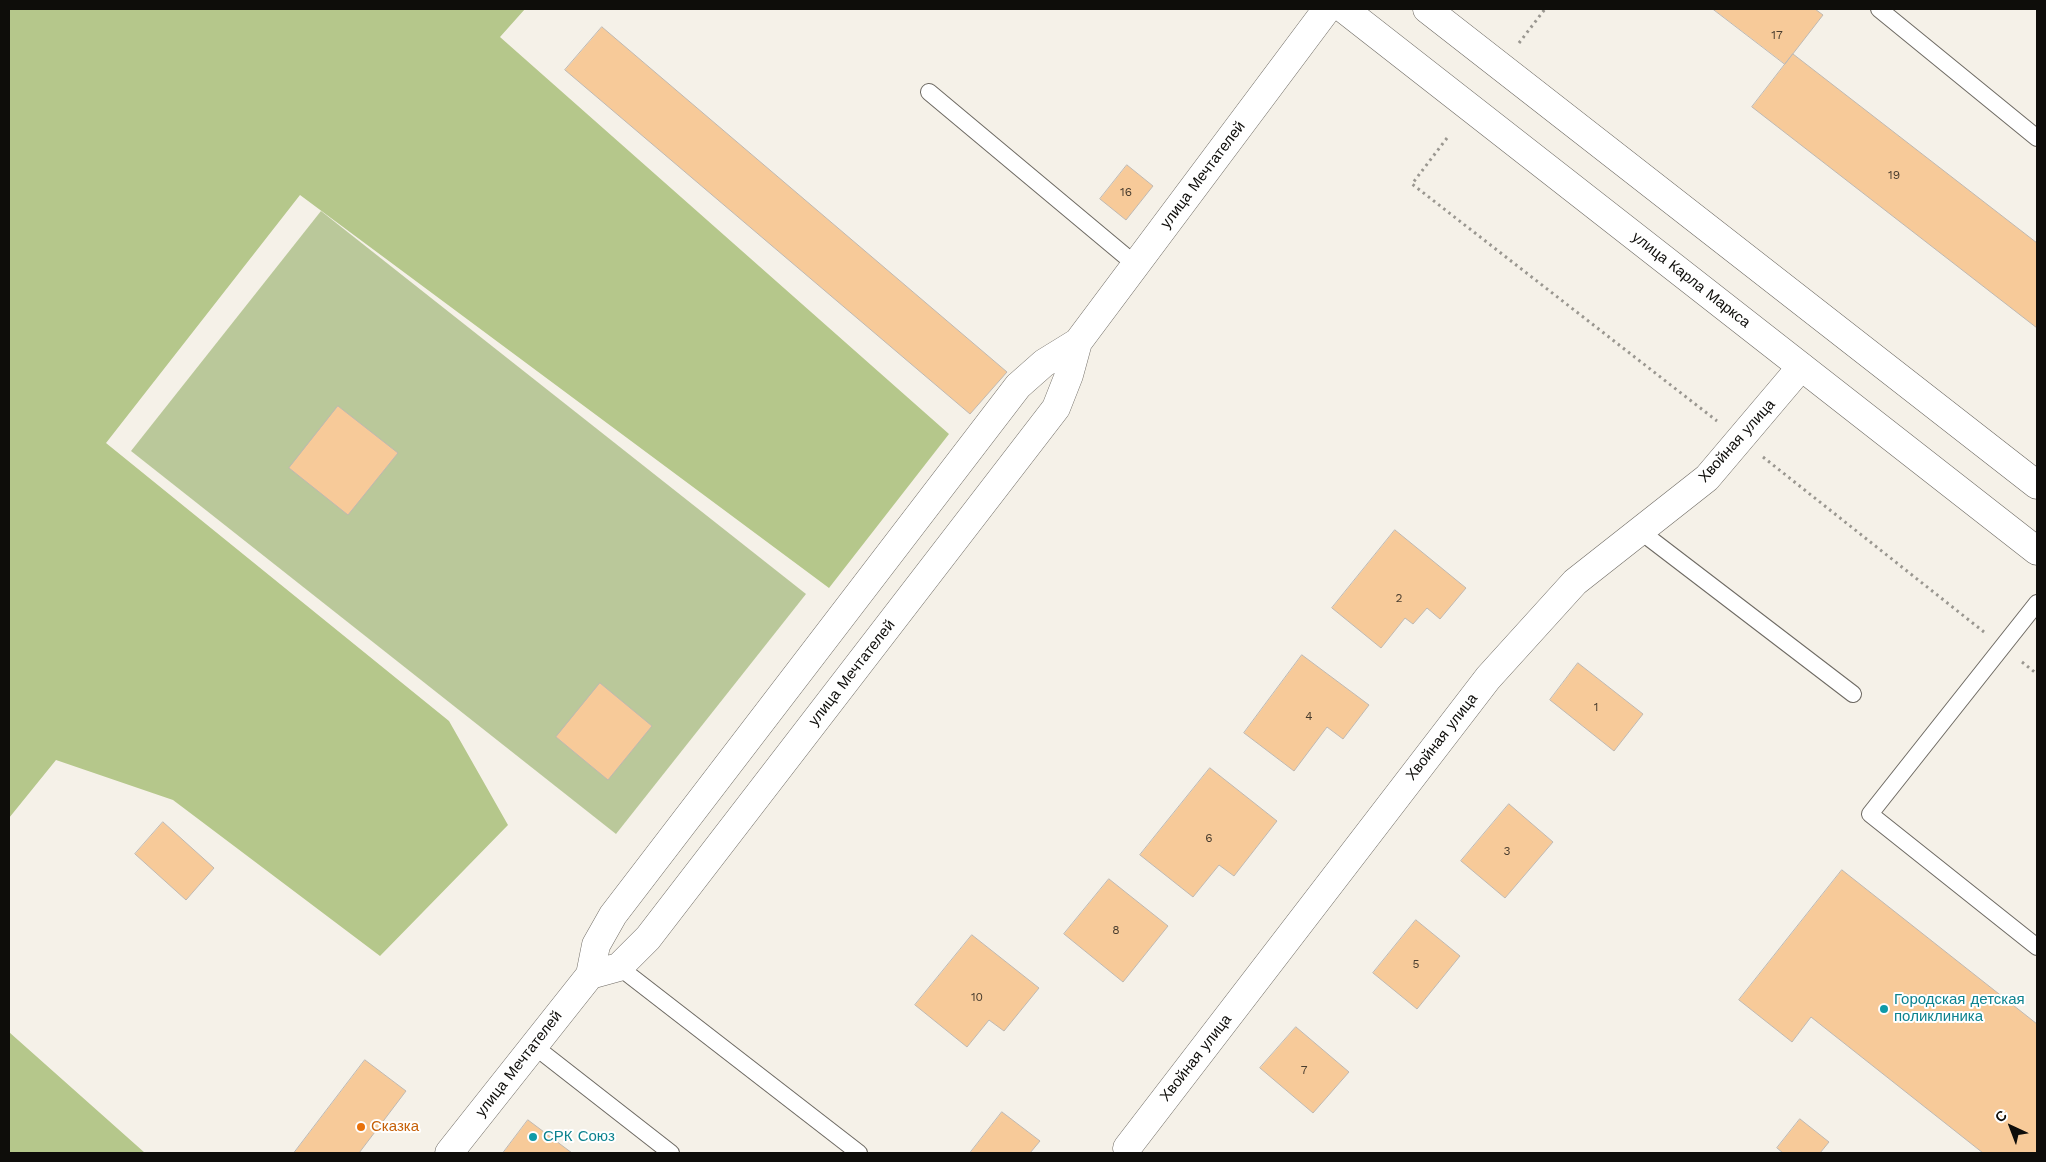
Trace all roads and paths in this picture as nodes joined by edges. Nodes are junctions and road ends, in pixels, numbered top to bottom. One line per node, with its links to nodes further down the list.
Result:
1 (1327, 9): 11 (street, улица Мечтателей)
2 (1344, 9): 13 (street, улица Карла Маркса)
3 (1427, 9): 14 (street)
4 (1545, 9): 6 (path)
5 (1879, 9): 9 (lane)
6 (1516, 48)
7 (929, 92): 11 (lane)
8 (1447, 138): 10 (path)
9 (2037, 138)
10 (1412, 184)
11 (1136, 264): 12 (street, улица Мечтателей)
12 (1078, 342): 20 (street, улица Мечтателей); 21 (street, улица Мечтателей)
13 (1801, 366): 15 (street, Хвойная улица); 16 (street, улица Карла Маркса)
14 (2037, 485)
15 (1640, 531): 18 (lane); 23 (street, Хвойная улица)
16 (2037, 551)
17 (2037, 603): 19 (lane)
18 (1853, 694)
19 (2037, 947)
20 (618, 967): 21 (street, улица Мечтателей); 26 (lane)
21 (590, 975): 22 (street, улица Мечтателей)
22 (534, 1046): 24 (street, улица Мечтателей); 25 (lane)
23 (1127, 1148)
24 (449, 1153)
25 (671, 1153)
26 (859, 1153)

